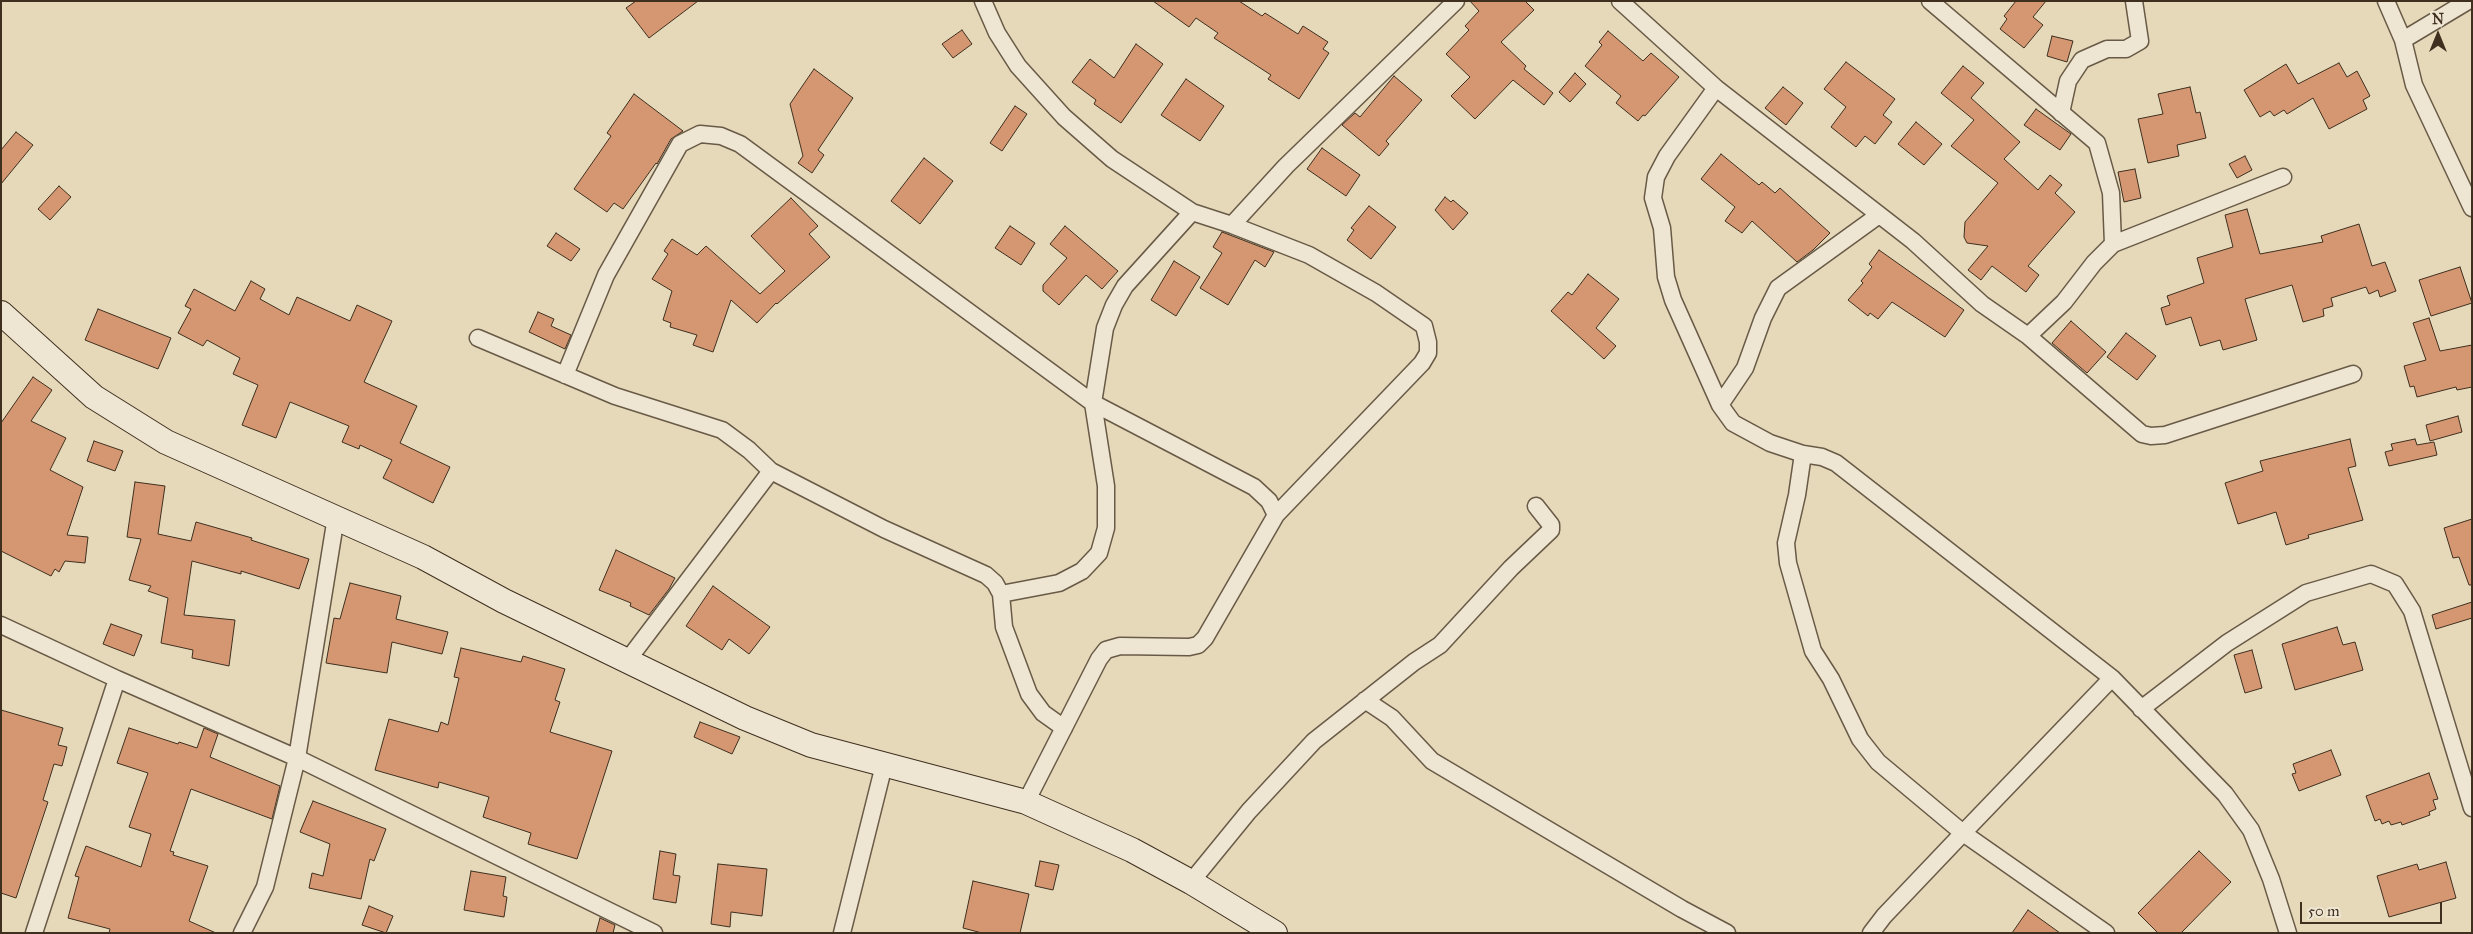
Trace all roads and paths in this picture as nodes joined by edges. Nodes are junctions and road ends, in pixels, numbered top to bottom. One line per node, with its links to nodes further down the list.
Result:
1 (983, 1): 13 (street)
2 (1456, 1): 15 (street)
3 (1620, 1): 9 (street)
4 (1930, 1): 10 (street)
5 (2134, 1): 10 (street)
6 (2386, 1): 8 (street)
7 (2468, 1): 8 (street)
8 (2403, 40): 12 (street)
9 (1716, 88): 14 (street); 23 (street)
10 (2061, 113): 16 (street)
11 (2283, 177): 16 (street)
12 (2472, 208)
13 (1192, 212): 15 (street); 22 (street)
14 (1879, 215): 18 (street); 23 (street)
15 (1232, 225): 27 (street)
16 (2113, 244): 18 (street)
17 (1, 312): 28 (street)
18 (2028, 336): 20 (street)
19 (478, 338): 21 (street)
20 (2353, 374)
21 (564, 375): 22 (street); 25 (street)
22 (1093, 404): 27 (street); 29 (street)
23 (1720, 405): 24 (street)
24 (1803, 454): 32 (street); 41 (street)
25 (772, 471): 29 (street); 31 (street)
26 (1536, 506): 34 (street)
27 (1276, 515): 36 (street)
28 (336, 517): 31 (street); 37 (street)
29 (1001, 594): 36 (street)
30 (1, 625): 33 (street)
31 (627, 661): 38 (street)
32 (2112, 678): 35 (street); 41 (street)
33 (117, 679): 37 (street); 43 (street)
34 (1365, 700): 42 (street); 48 (street)
35 (2142, 709): 40 (street); 51 (street)
36 (1064, 728): 39 (street)
37 (297, 758): 44 (street); 45 (street)
38 (884, 765): 39 (street); 46 (street)
39 (1026, 802): 42 (street)
40 (2472, 808)
41 (1963, 833): 49 (street); 50 (street)
42 (1191, 882): 47 (street)
43 (34, 933)
44 (242, 933)
45 (654, 933)
46 (842, 933)
47 (1275, 933)
48 (1727, 933)
49 (1871, 933)
50 (2106, 933)
51 (2288, 933)

